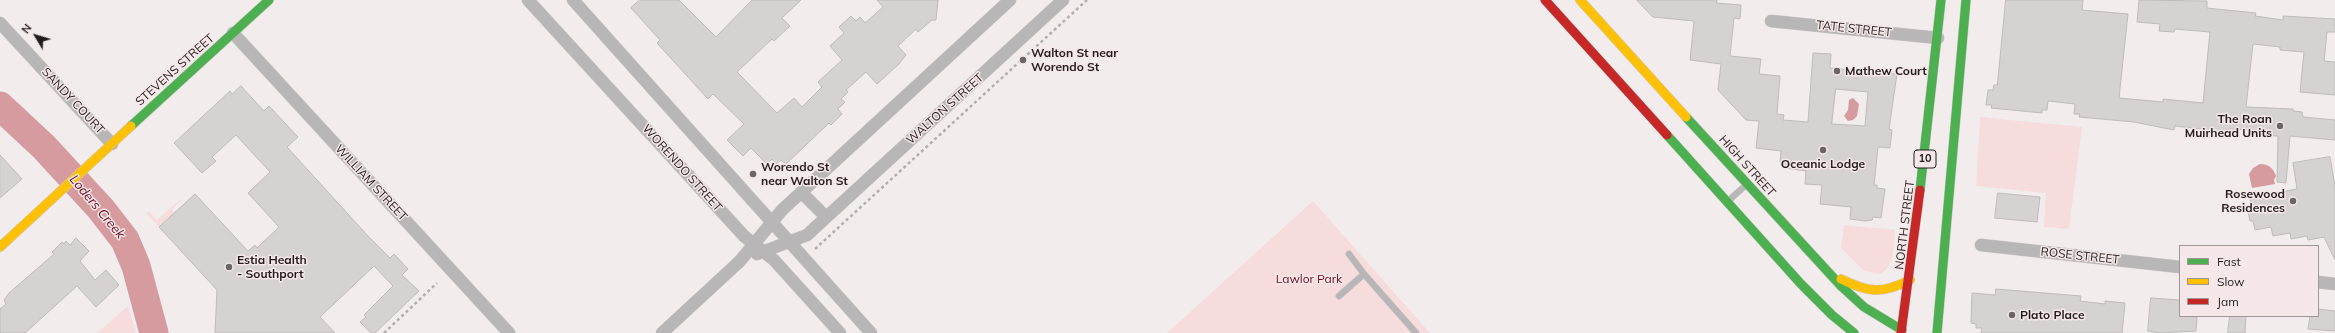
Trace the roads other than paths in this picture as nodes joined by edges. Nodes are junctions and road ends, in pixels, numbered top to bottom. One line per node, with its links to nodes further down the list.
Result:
1 (269, 0): 12 (main road, STEVENS STREET)
2 (528, 0): 21 (street, WORENDO STREET)
3 (574, 0): 19 (street)
4 (1010, 0): 16 (street, WALTON STREET)
5 (1063, 0): 18 (street, WALTON STREET)
6 (1545, 0): 17 (main road)
7 (1580, 0): 15 (main road, HIGH STREET)
8 (1942, 0): 13 (main road, NORTH STREET / 10)
9 (1966, 0): 41 (main road, 10)
10 (1771, 21): 13 (street, TATE STREET)
11 (0, 23): 14 (street, SANDY COURT)
12 (233, 34): 14 (main road, STEVENS STREET); 35 (street, WILLIAM STREET)
13 (1938, 38): 30 (main road, NORTH STREET / 10)
14 (112, 144): 23 (main road, STEVENS STREET)
15 (1748, 184): 17 (lane); 28 (main road, HIGH STREET)
16 (801, 192): 18 (street); 19 (street, WALTON STREET)
17 (1728, 201): 40 (main road)
18 (826, 217): 20 (street, WALTON STREET)
19 (773, 221): 20 (street); 21 (street, WALTON STREET)
20 (789, 242): 24 (street, WALTON STREET); 38 (street)
21 (754, 244): 24 (street, WORENDO STREET); 26 (street, WALTON STREET)
22 (1981, 245): 27 (street, ROSE STREET)
23 (0, 247)
24 (763, 252): 26 (street, WALTON STREET); 37 (street, WORENDO STREET)
25 (1349, 254): 29 (lane)
26 (740, 261): 36 (street, WALTON STREET)
27 (2179, 267)
28 (1828, 273): 30 (main road); 34 (main road, HIGH STREET)
29 (1364, 274): 33 (lane); 39 (lane)
30 (1910, 280): 34 (main road, NORTH STREET / 10)
31 (2319, 282): 32 (street)
32 (2335, 284)
33 (1339, 296)
34 (1904, 332)
35 (509, 333)
36 (662, 333)
37 (840, 333)
38 (871, 333)
39 (1416, 333)
40 (1854, 333)
41 (1937, 333)

